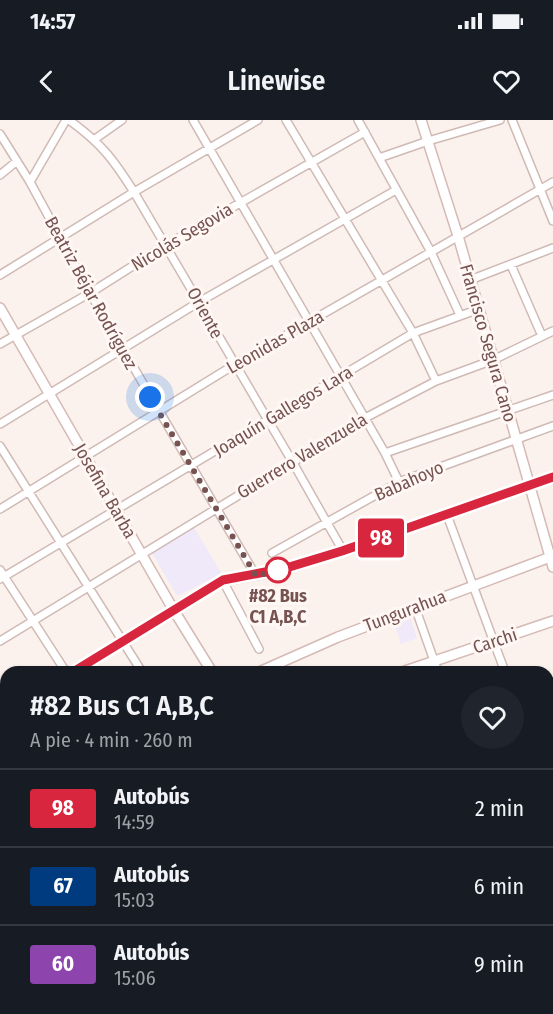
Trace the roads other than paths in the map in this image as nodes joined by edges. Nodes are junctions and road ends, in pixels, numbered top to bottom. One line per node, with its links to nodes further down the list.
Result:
1 (68, 120): 12 (street, Oriente); 19 (street)
2 (122, 120): 12 (street)
3 (193, 120): 14 (street)
4 (258, 120): 14 (street)
5 (286, 120): 17 (street)
6 (358, 120): 10 (street)
7 (421, 120): 13 (street, Francisco Segura Cano)
8 (500, 120): 13 (street)
9 (513, 120): 21 (street)
10 (365, 132): 15 (street); 17 (street, Nicolás Segovia)
11 (0, 134): 16 (street, Beatriz Béjar Rodríguez)
12 (95, 139): 23 (street, Oriente)
13 (428, 141): 15 (street); 27 (street, Francisco Segura Cano)
14 (210, 149): 23 (street); 24 (street)
15 (379, 158): 22 (street)
16 (16, 161): 18 (street); 19 (street, Beatriz Béjar Rodríguez)
17 (311, 162): 24 (street, Nicolás Segovia); 25 (street)
18 (0, 175)
19 (30, 182): 28 (street, Beatriz Béjar Rodríguez)
20 (553, 182): 21 (street, Leonidas Plaza)
21 (541, 189): 26 (street); 27 (street, Leonidas Plaza)
22 (396, 190): 25 (street); 31 (street)
23 (134, 192): 28 (street); 29 (street, Oriente)
24 (240, 203): 29 (street, Nicolás Segovia); 32 (street)
25 (345, 220): 32 (street); 36 (street)
26 (553, 221)
27 (458, 236): 31 (street, Leonidas Plaza); 35 (street, Francisco Segura Cano)
28 (60, 239): 34 (street); 37 (street, Beatriz Béjar Rodríguez)
29 (166, 245): 37 (street, Nicolás Segovia); 38 (street, Oriente)
30 (553, 248): 33 (street)
31 (431, 252): 36 (street, Leonidas Plaza); 41 (street)
32 (274, 260): 38 (street); 42 (street)
33 (512, 265): 35 (street); 46 (street)
34 (0, 275)
35 (470, 280): 40 (street, Francisco Segura Cano)
36 (382, 281): 42 (street, Leonidas Plaza); 44 (street)
37 (90, 293): 45 (street, Nicolás Segovia); 48 (street, Beatriz Béjar Rodríguez)
38 (199, 302): 48 (street); 50 (street, Oriente)
39 (0, 308): 45 (street, Josefina Barba)
40 (478, 309): 41 (street, Joaquín Gallegos Lara); 49 (street, Francisco Segura Cano)
41 (460, 315): 44 (street, Joaquín Gallegos Lara)
42 (309, 323): 50 (street, Leonidas Plaza); 51 (street)
43 (553, 331): 46 (street, Guerrero Valenzuela)
44 (413, 333): 51 (street, Joaquín Gallegos Lara); 52 (street)
45 (16, 336): 47 (street, Nicolás Segovia); 53 (street, Josefina Barba)
46 (542, 336): 49 (street, Guerrero Valenzuela)
47 (0, 344)
48 (123, 350): 53 (street); 56 (street, Beatriz Béjar Rodríguez)
49 (493, 360): 52 (street, Guerrero Valenzuela); 55 (street, Francisco Segura Cano)
50 (234, 365): 56 (street, Leonidas Plaza); 58 (street, Oriente)
51 (340, 377): 57 (street); 58 (street, Joaquín Gallegos Lara)
52 (436, 381): 57 (street, Guerrero Valenzuela)
53 (49, 393): 59 (street); 64 (street, Josefina Barba)
54 (553, 395): 55 (street)
55 (508, 411): 61 (street, Francisco Segura Cano); 63 (street)
56 (159, 413): 64 (street, Leonidas Plaza); 66 (street, Beatriz Béjar Rodríguez)
57 (365, 418): 63 (street); 65 (street, Guerrero Valenzuela)
58 (268, 420): 65 (street, Oriente); 66 (street, Joaquín Gallegos Lara)
59 (0, 424)
60 (553, 426): 61 (street, Babahoyo)
61 (516, 438): 68 (street, Babahoyo); 69 (street, Francisco Segura Cano)
62 (0, 446): 70 (street)
63 (385, 453): 68 (street)
64 (86, 457): 70 (street, Leonidas Plaza); 73 (street, Josefina Barba)
65 (292, 461): 71 (street, Guerrero Valenzuela); 75 (street, Oriente)
66 (192, 465): 71 (street, Beatriz Béjar Rodríguez); 73 (street, Joaquín Gallegos Lara)
67 (553, 477): 69 (street)
68 (399, 482): 75 (street, Babahoyo)
69 (530, 485): 74 (street); 80 (street, Francisco Segura Cano)
70 (29, 492): 72 (street, Leonidas Plaza); 76 (street)
71 (216, 508): 79 (street, Guerrero Valenzuela); 82 (street, Beatriz Béjar Rodríguez)
72 (0, 509)
73 (116, 510): 76 (street, Joaquín Gallegos Lara); 79 (street, Josefina Barba)
74 (447, 515): 77 (street); 85 (street)
75 (326, 522): 77 (street, Oriente); 78 (street, Babahoyo)
76 (62, 542): 83 (street, Joaquín Gallegos Lara); 86 (street)
77 (342, 551): 82 (street)
78 (272, 553)
79 (141, 554): 86 (street, Guerrero Valenzuela); 88 (street, Josefina Barba)
80 (552, 560): 85 (street, Tungurahua)
81 (0, 570): 83 (street)
82 (256, 576): 84 (street)
83 (2, 578): 89 (street)
84 (223, 580): 88 (street); 94 (street)
85 (472, 585): 87 (street, Tungurahua); 93 (street)
86 (90, 586): 89 (street, Guerrero Valenzuela); 92 (street)
87 (415, 607): 95 (street); 100 (street, Tungurahua)
88 (173, 609): 92 (street); 99 (street, Josefina Barba)
89 (33, 621): 91 (street, Guerrero Valenzuela); 96 (street)
90 (553, 621): 93 (street, Carchi)
91 (0, 641)
92 (124, 641): 97 (street); 98 (street)
93 (493, 641): 95 (street, Carchi); 103 (street)
94 (259, 650)
95 (434, 660): 101 (street, Carchi); 102 (street)
96 (62, 666)
97 (83, 666)
98 (139, 666)
99 (208, 666)
100 (273, 666)
101 (418, 666)
102 (436, 666)
103 (503, 666)

